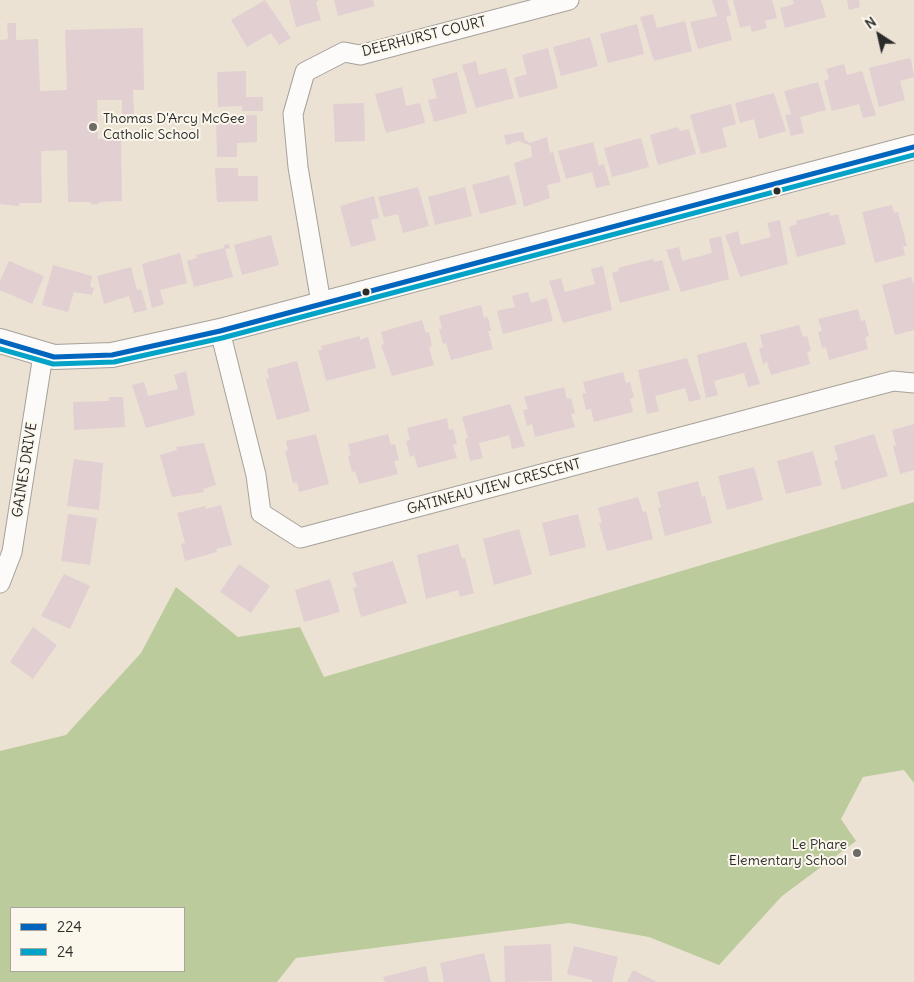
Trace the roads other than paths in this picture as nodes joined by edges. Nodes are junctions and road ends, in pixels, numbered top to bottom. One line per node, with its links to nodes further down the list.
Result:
1 (569, 0): 3 (street, DEERHURST COURT)
2 (914, 148): 3 (street)
3 (322, 303): 4 (street)
4 (220, 330): 6 (street); 7 (street, GATINEAU VIEW CRESCENT)
5 (0, 341): 6 (street)
6 (43, 354): 8 (street, GAINES DRIVE)
7 (914, 383)
8 (0, 583)

